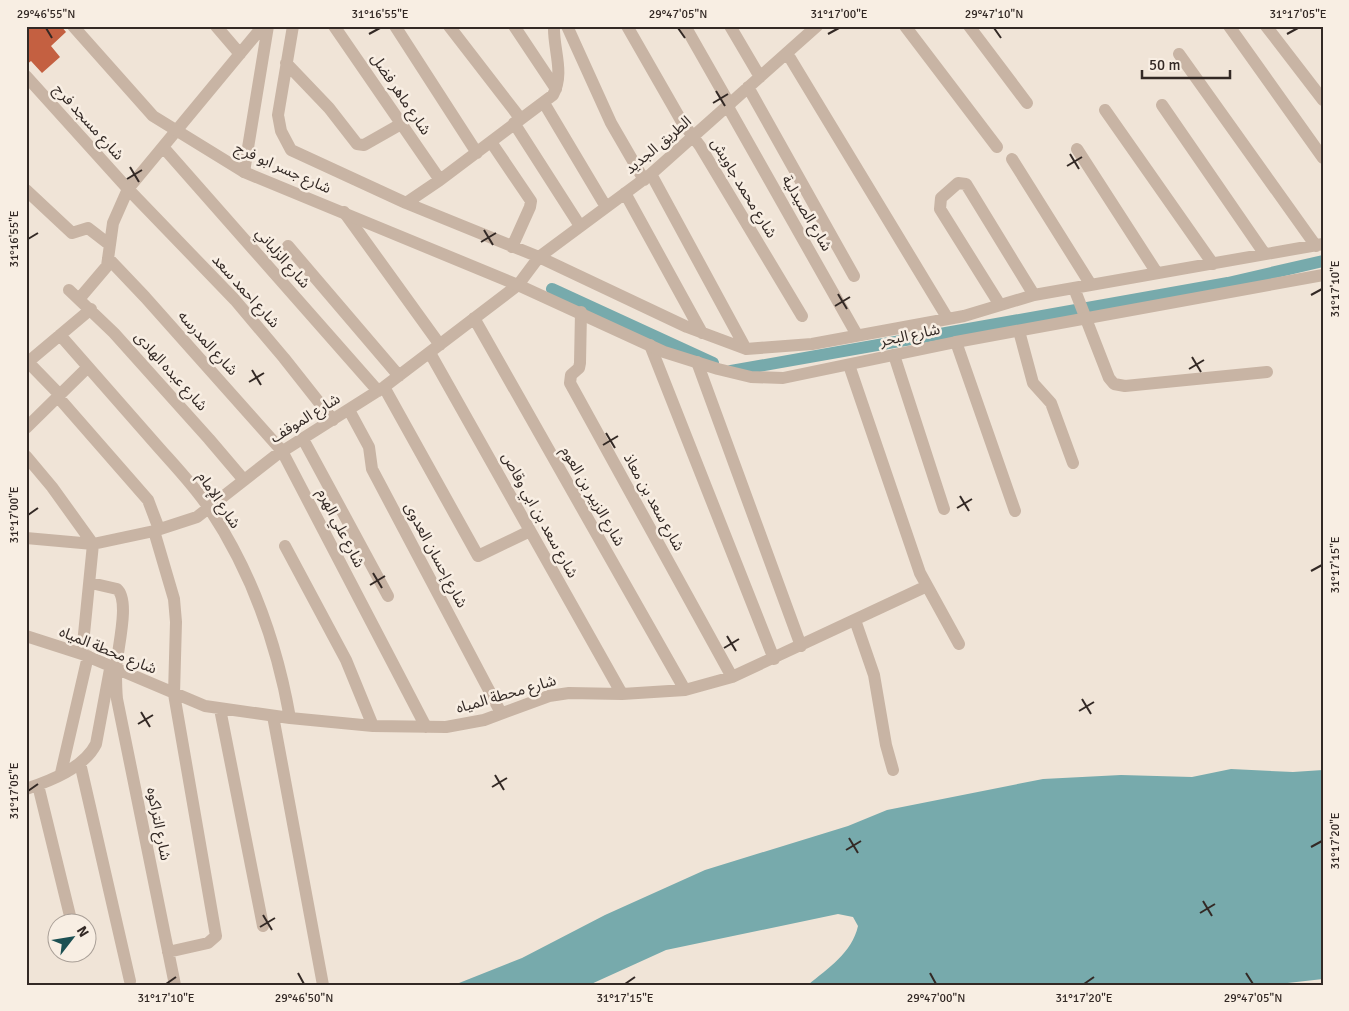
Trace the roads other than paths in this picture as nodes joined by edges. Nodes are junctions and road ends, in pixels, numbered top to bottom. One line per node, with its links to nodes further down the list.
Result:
1 (73, 26): 37 (street, شارع جسر ابو فرج)
2 (216, 26): 22 (street)
3 (263, 26): 22 (street)
4 (268, 26): 46 (street)
5 (293, 26): 24 (street)
6 (334, 26): 36 (street, شارع ماهر فضل)
7 (395, 26): 43 (street)
8 (449, 26): 35 (street)
9 (514, 26): 28 (street)
10 (567, 26): 47 (street)
11 (627, 26): 38 (street, شارع محمد جاويش)
12 (685, 26): 33 (street, شارع الصيدلية)
13 (730, 26): 26 (street)
14 (817, 26): 20 (street, الطريق الجديد)
15 (905, 26): 41 (street)
16 (969, 26): 31 (street)
17 (1229, 26): 45 (street)
18 (1266, 26): 29 (street)
19 (553, 29): 28 (street)
20 (801, 32): 21 (street, الطريق الجديد)
21 (786, 53): 26 (street, الطريق الجديد); 79 (street)
22 (240, 54): 37 (street)
23 (1178, 54): 57 (street)
24 (286, 63): 36 (street); 52 (street)
25 (26, 76): 49 (street, شارع مسجد فرج)
26 (760, 77): 27 (street, الطريق الجديد)
27 (748, 87): 33 (street, الطريق الجديد); 65 (street)
28 (556, 89): 30 (street)
29 (1323, 100)
30 (544, 103): 35 (street); 53 (street)
31 (1027, 103)
32 (1162, 105): 60 (street)
33 (729, 106): 38 (street, الطريق الجديد); 82 (street, شارع الصيدلية)
34 (1105, 110): 63 (street)
35 (517, 121): 39 (street); 55 (street)
36 (401, 124): 48 (street, شارع ماهر فضل)
37 (176, 131): 40 (street); 46 (street, شارع جسر ابو فرج)
38 (693, 138): 47 (street, الطريق الجديد); 76 (street, شارع محمد جاويش)
39 (491, 142): 43 (street); 59 (street)
40 (163, 147): 49 (street); 95 (street, شارع الزلباني)
41 (997, 147)
42 (1077, 149): 64 (street)
43 (477, 153): 48 (street)
44 (1012, 158): 68 (street)
45 (1323, 158)
46 (244, 172): 54 (street, شارع جسر ابو فرج)
47 (647, 177): 51 (street, الطريق الجديد); 86 (street)
48 (440, 180): 52 (street)
49 (128, 189): 56 (street); 98 (street, شارع احمد سعد)
50 (26, 190): 56 (street)
51 (625, 193): 53 (street, الطريق الجديد); 81 (street)
52 (406, 203): 59 (street)
53 (606, 207): 55 (street, الطريق الجديد)
54 (344, 212): 67 (street, شارع جسر ابو فرج); 87 (street, شارع سعد بن ابي وقاص)
55 (580, 226): 61 (street, الطريق الجديد)
56 (110, 245): 62 (street)
57 (1319, 245): 60 (street)
58 (288, 246): 94 (street)
59 (512, 247): 61 (street)
60 (1264, 254): 63 (street)
61 (539, 257): 67 (street, الطريق الجديد); 81 (street)
62 (108, 258): 72 (street); 101 (street, شارع المدرسه)
63 (1212, 264): 64 (street)
64 (1157, 273): 68 (street)
65 (854, 276)
66 (1323, 276): 78 (street, شارع البحر)
67 (518, 285): 75 (street, شارع البحر); 77 (street, شارع الموقف)
68 (1091, 285): 69 (street)
69 (1074, 288): 71 (street); 78 (street)
70 (69, 290): 72 (street, شارع عبده الهادى)
71 (1034, 296): 73 (street); 73 (street)
72 (79, 299): 74 (street, شارع عبده الهادى)
73 (1000, 305): 79 (street)
74 (91, 309): 83 (street); 104 (street, شارع عبده الهادى)
75 (581, 312): 85 (street, شارع البحر); 123 (street, شارع سعد بن معاذ)
76 (802, 316)
77 (474, 318): 87 (street, شارع الموقف); 124 (street, شارع الزبير بن العوم)
78 (1086, 318): 80 (street, شارع البحر); 93 (street)
79 (948, 319): 82 (street)
80 (1019, 331): 84 (street, شارع البحر); 103 (street)
81 (702, 333): 86 (street)
82 (857, 334): 86 (street)
83 (60, 335): 89 (street); 92 (street, شارع الإمام)
84 (956, 342): 88 (street, شارع البحر); 107 (street)
85 (650, 345): 90 (street, شارع البحر); 121 (street)
86 (746, 348)
87 (435, 349): 94 (street, شارع الموقف); 109 (street, شارع سعد بن ابي وقاص)
88 (894, 355): 91 (street, شارع البحر); 106 (street)
89 (27, 361): 96 (street)
90 (697, 362): 91 (street, شارع البحر); 119 (street)
91 (849, 365): 114 (street)
92 (88, 367): 96 (street); 105 (street, شارع الإمام)
93 (1267, 372)
94 (399, 376): 95 (street, شارع الموقف)
95 (381, 389): 97 (street, شارع الموقف); 109 (street, شارع الزلباني)
96 (59, 396): 99 (street); 108 (street)
97 (349, 410): 98 (street, شارع الموقف); 128 (street, شارع إحسان العدوى)
98 (333, 420): 100 (street, شارع الموقف)
99 (26, 428)
100 (303, 439): 101 (street, شارع الموقف); 115 (street)
101 (282, 451): 104 (street, شارع الموقف); 132 (street, شارع علي الهرم)
102 (26, 456): 111 (street)
103 (1072, 463)
104 (243, 479): 105 (street, شارع الموقف)
105 (209, 508): 108 (street, شارع الموقف); 130 (street, شارع الإمام)
106 (944, 509)
107 (1015, 511)
108 (157, 530): 111 (street, شارع الموقف); 125 (street)
109 (530, 531): 126 (street, شارع سعد بن ابي وقاص)
110 (26, 538): 111 (street, شارع الموقف)
111 (93, 544): 113 (street)
112 (285, 546): 131 (street)
113 (91, 583): 120 (street); 122 (street)
114 (927, 586): 116 (street, شارع محطة المياه); 118 (street)
115 (388, 596)
116 (855, 620): 119 (street, شارع محطة المياه); 134 (street)
117 (26, 636): 120 (street, شارع محطة المياه)
118 (959, 644)
119 (801, 646): 121 (street, شارع محطة المياه)
120 (85, 655): 122 (street, شارع محطة المياه); 135 (street)
121 (774, 659): 123 (street, شارع محطة المياه)
122 (113, 668): 125 (street, شارع محطة المياه); 133 (street); 139 (street, شارع التراكوه)
123 (732, 678): 124 (street, شارع محطة المياه)
124 (684, 690): 126 (street, شارع محطة المياه)
125 (174, 694): 127 (street, شارع محطة المياه); 139 (street)
126 (622, 694): 128 (street, شارع محطة المياه)
127 (220, 709): 129 (street, شارع محطة المياه); 138 (street)
128 (502, 713): 132 (street, شارع محطة المياه)
129 (273, 716): 130 (street, شارع محطة المياه); 142 (street)
130 (290, 718): 131 (street, شارع محطة المياه)
131 (373, 726): 132 (street, شارع محطة المياه)
132 (426, 728)
133 (80, 763): 135 (street); 140 (street)
134 (893, 770)
135 (61, 773): 136 (street)
136 (32, 787): 137 (street)
137 (69, 914)
138 (263, 926)
139 (168, 952): 141 (street, شارع التراكوه)
140 (130, 981)
141 (175, 985)
142 (323, 985)

